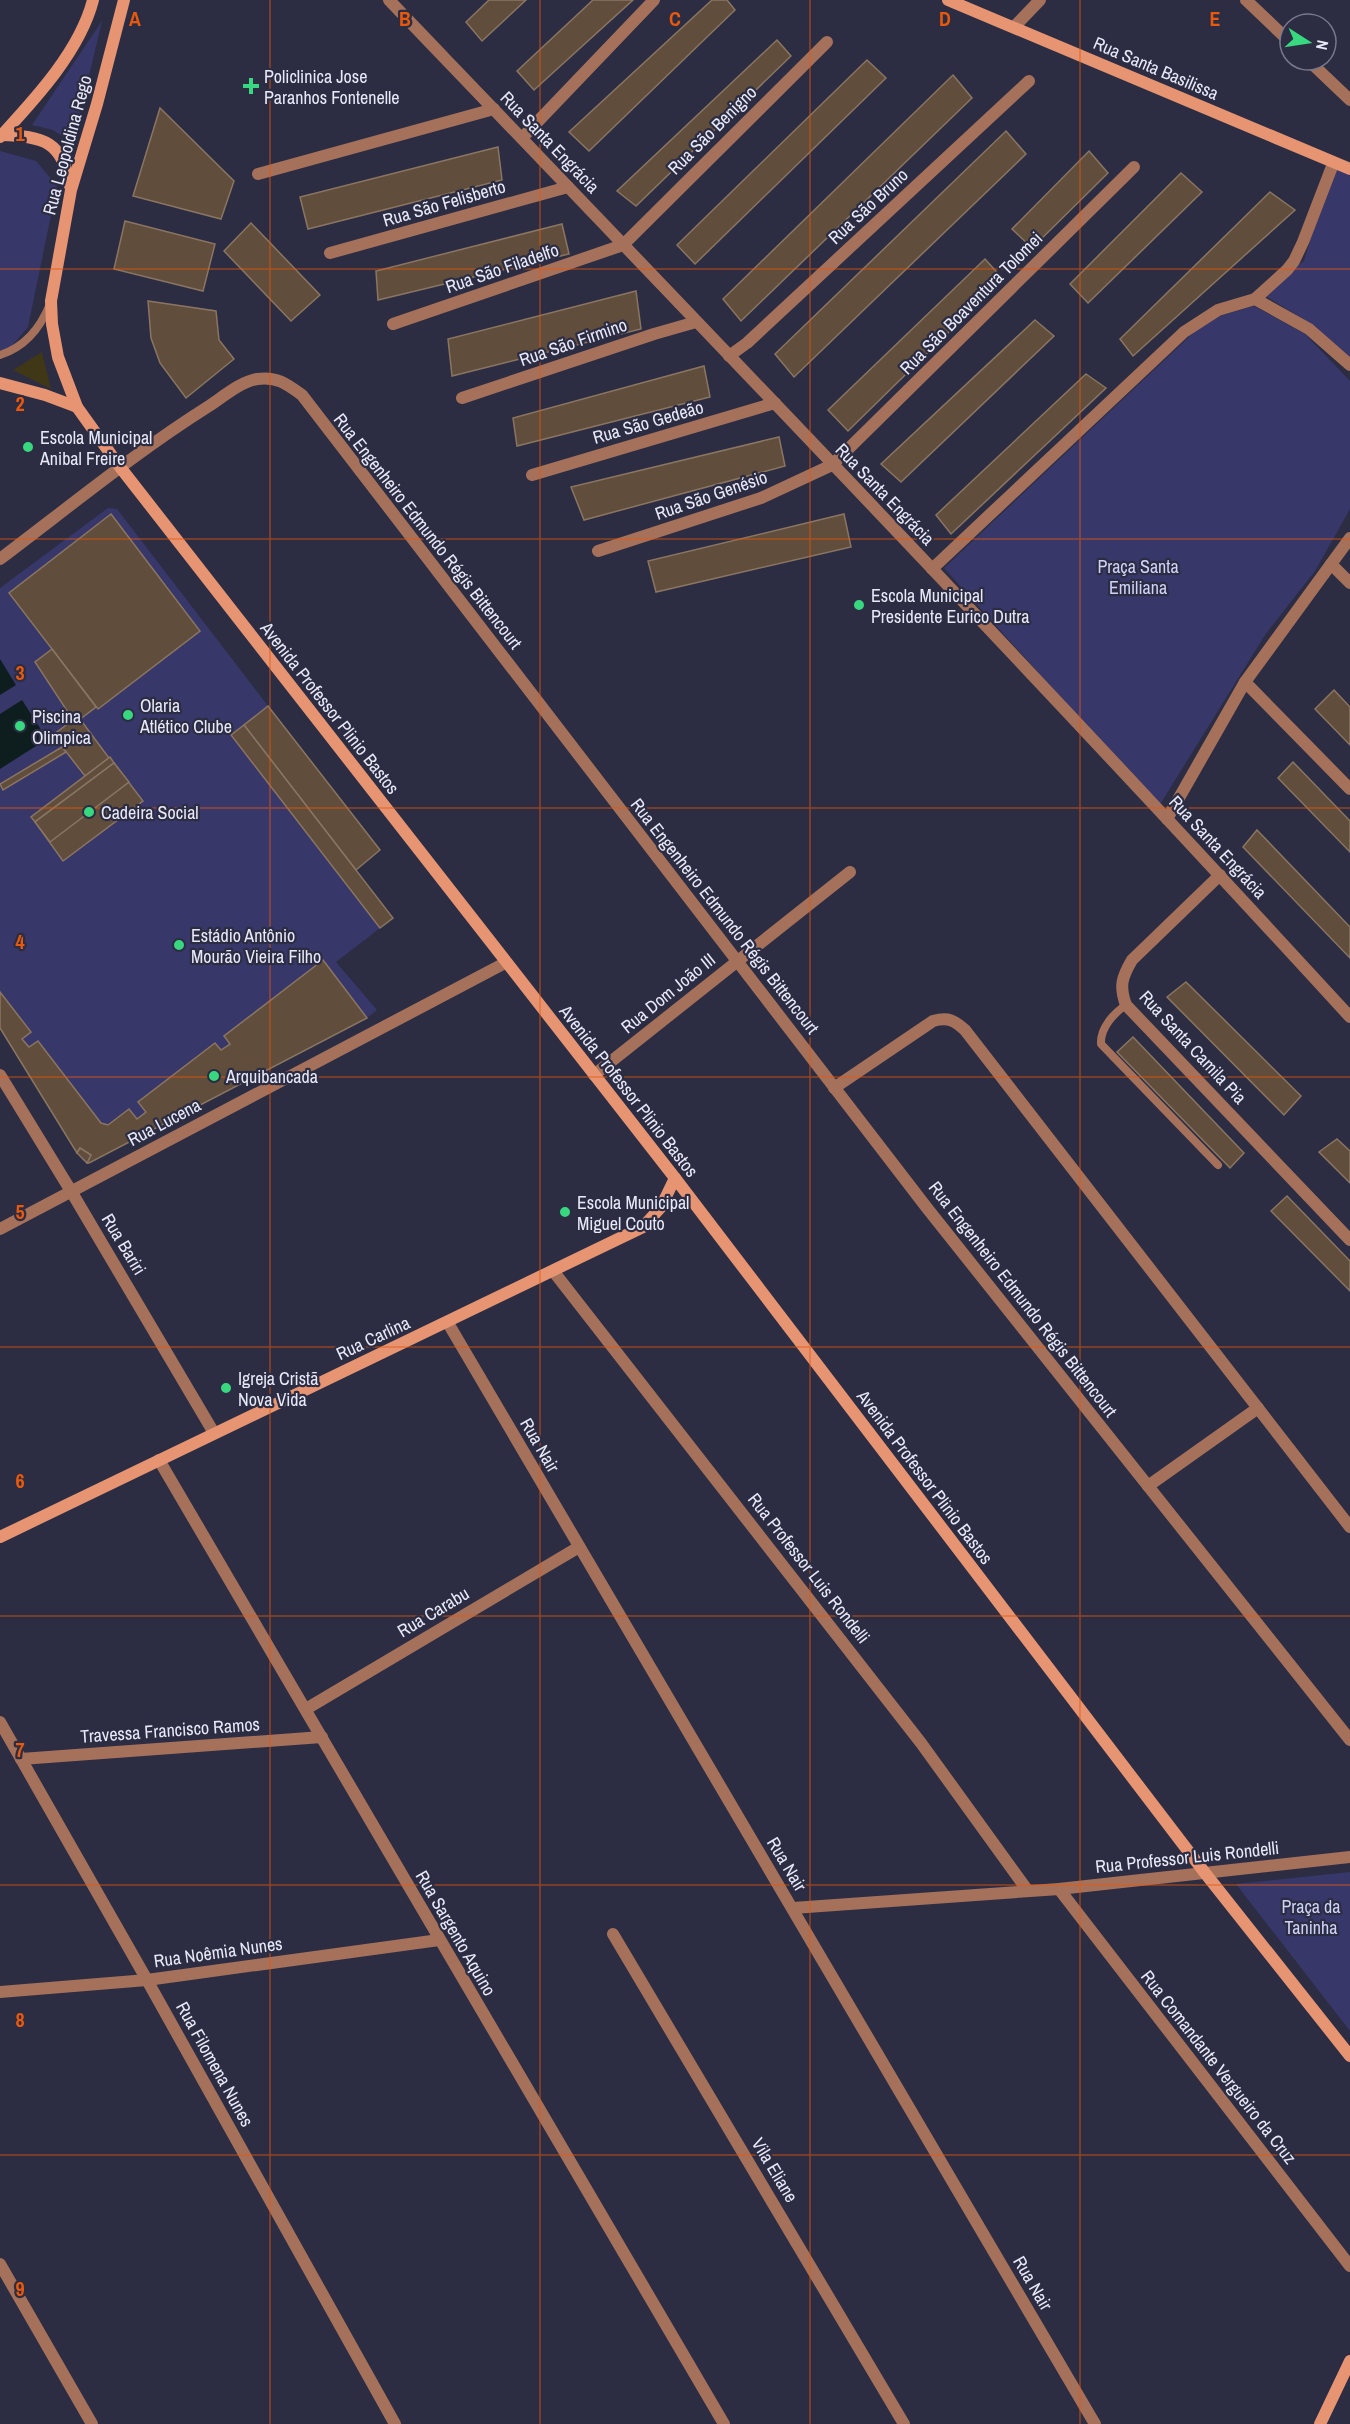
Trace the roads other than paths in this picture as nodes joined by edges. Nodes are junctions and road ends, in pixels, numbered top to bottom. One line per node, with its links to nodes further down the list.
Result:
1 (93, 0): 15 (street, Rua Leopoldina Rego)
2 (124, 0): 22 (street, Rua Leopoldina Rego)
3 (389, 0): 14 (street, Rua Santa Engrácia)
4 (654, 0): 16 (street)
5 (948, 0): 8 (street, Rua Santa Basilissa)
6 (1040, 0): 8 (street)
7 (1246, 0): 9 (street)
8 (1014, 27): 17 (street, Rua Santa Basilissa)
9 (1278, 31)
10 (827, 42): 23 (street, Rua São Benigno)
11 (1321, 72): 13 (street)
12 (1029, 81): 30 (street, Rua São Bruno)
13 (1350, 100)
14 (494, 109): 16 (street, Rua Santa Engrácia); 20 (street)
15 (1, 136): 22 (street)
16 (522, 138): 21 (street, Rua Santa Engrácia)
17 (1333, 164): 19 (street, Rua Santa Basilissa); 25 (street)
18 (1134, 167): 36 (street, Rua São Boaventura Tolomei)
19 (1350, 169)
20 (258, 174)
21 (568, 186): 23 (street, Rua Santa Engrácia); 24 (street, Rua São Felisberto)
22 (71, 190): 26 (street, Rua Leopoldina Rego)
23 (623, 245): 27 (street, Rua Santa Engrácia); 28 (street, Rua São Filadelfo)
24 (330, 253)
25 (1255, 299): 31 (street); 43 (street)
26 (51, 301): 29 (lane); 35 (street, Avenida Professor Plinio Bastos)
27 (696, 322): 30 (street, Rua Santa Engrácia); 33 (street, Rua São Firmino)
28 (393, 324)
29 (0, 355)
30 (729, 356): 34 (street, Rua Santa Engrácia)
31 (1350, 365)
32 (0, 383): 35 (street)
33 (462, 398)
34 (775, 403): 36 (street, Rua Santa Engrácia); 38 (street, Rua São Gedeão)
35 (77, 407): 37 (street, Avenida Professor Plinio Bastos)
36 (832, 465): 40 (street, Rua São Genésio); 43 (street, Rua Santa Engrácia)
37 (120, 467): 41 (street, Rua Engenheiro Edmundo Régis Bittencourt); 50 (street, Rua Engenheiro Edmundo Régis Bittencourt); 51 (street, Avenida Professor Plinio Bastos)
38 (532, 475)
39 (1350, 538): 42 (street)
40 (598, 551)
41 (0, 559)
42 (1331, 564): 44 (street); 45 (street)
43 (932, 569): 47 (street, Rua Santa Engrácia)
44 (1350, 583)
45 (1245, 682): 46 (street); 47 (street)
46 (1350, 789)
47 (1167, 819): 49 (street, Rua Santa Engrácia)
48 (850, 872): 50 (street, Rua Dom João III)
49 (1220, 874): 52 (street, Rua Santa Camila Pia); 53 (street, Rua Santa Engrácia)
50 (736, 961): 54 (street, Rua Dom João III); 56 (street, Rua Engenheiro Edmundo Régis Bittencourt)
51 (505, 963): 54 (street, Avenida Professor Plinio Bastos); 59 (street, Rua Lucena)
52 (1126, 1005): 57 (lane); 61 (street, Rua Santa Camila Pia)
53 (1350, 1017)
54 (594, 1075): 58 (street, Avenida Professor Plinio Bastos)
55 (0, 1076): 59 (street, Rua Bariri)
56 (834, 1088): 64 (street); 67 (street, Rua Engenheiro Edmundo Régis Bittencourt)
57 (1218, 1165)
58 (675, 1178): 62 (street, Rua Carlina); 77 (street, Avenida Professor Plinio Bastos)
59 (71, 1191): 60 (street, Rua Lucena); 65 (street, Rua Bariri)
60 (0, 1229)
61 (1350, 1240)
62 (554, 1272): 63 (street, Rua Carlina); 79 (street, Rua Professor Luis Rondelli)
63 (448, 1323): 65 (street, Rua Carlina); 70 (street, Rua Nair)
64 (1258, 1408): 67 (street); 68 (street)
65 (214, 1433): 66 (street, Rua Carlina)
66 (159, 1460): 69 (street, Rua Carlina); 71 (street, Rua Sargento Aquino)
67 (1148, 1486): 74 (street, Rua Engenheiro Edmundo Régis Bittencourt)
68 (1350, 1527)
69 (0, 1537)
70 (579, 1547): 71 (street, Rua Carabu); 80 (street, Rua Nair)
71 (306, 1709): 73 (street, Rua Sargento Aquino)
72 (0, 1722): 75 (street, Rua Filomena Nunes)
73 (322, 1737): 75 (street, Travessa Francisco Ramos); 82 (street, Rua Sargento Aquino)
74 (1350, 1740)
75 (21, 1759): 83 (street, Rua Filomena Nunes)
76 (1350, 1857): 77 (street, Rua Professor Luis Rondelli)
77 (1205, 1874): 78 (street, Rua Professor Luis Rondelli); 85 (street, Avenida Professor Plinio Bastos)
78 (1059, 1889): 79 (street, Rua Professor Luis Rondelli); 87 (street, Rua Comandante Vergueiro da Cruz)
79 (1028, 1891): 80 (street, Rua Professor Luis Rondelli)
80 (792, 1908): 93 (street, Rua Nair)
81 (613, 1934): 92 (street, Vila Eliane)
82 (439, 1940): 83 (street, Rua Noêmia Nunes); 91 (street, Rua Sargento Aquino)
83 (147, 1980): 84 (street, Rua Noêmia Nunes); 90 (street, Rua Filomena Nunes)
84 (0, 1992)
85 (1350, 2056)
86 (0, 2264): 89 (street)
87 (1350, 2266)
88 (1350, 2361): 94 (street)
89 (92, 2424)
90 (395, 2424)
91 (724, 2424)
92 (904, 2424)
93 (1095, 2424)
94 (1320, 2424)

